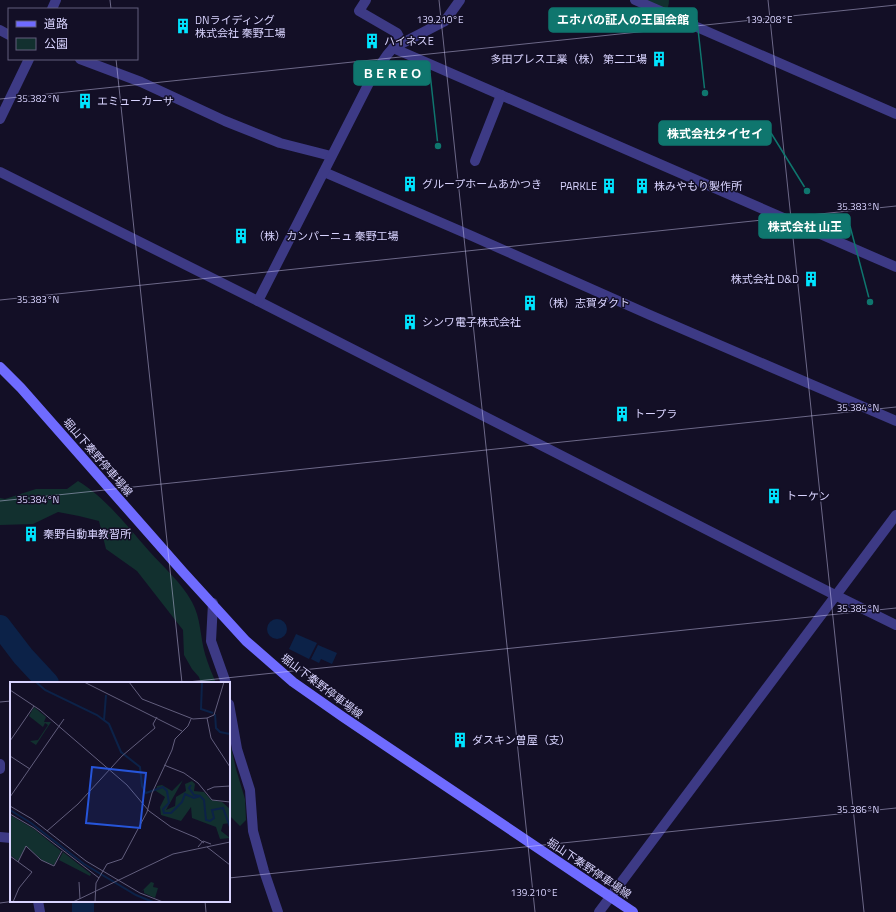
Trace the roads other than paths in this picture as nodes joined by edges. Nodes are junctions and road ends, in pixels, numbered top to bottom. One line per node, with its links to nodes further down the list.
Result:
1 (366, 0): 4 (street)
2 (460, 0): 4 (street)
3 (635, 0): 8 (street)
4 (398, 46): 7 (street); 10 (street)
5 (29, 60): 9 (street)
6 (83, 60): 10 (street)
7 (501, 95): 11 (street); 14 (street)
8 (896, 114)
9 (0, 119)
10 (331, 156): 13 (street)
11 (475, 161)
12 (0, 172): 15 (street)
13 (324, 172): 15 (street); 17 (street)
14 (896, 267)
15 (258, 301): 19 (street)
16 (0, 367): 20 (main road, 堀山下秦野停車場線)
17 (896, 421)
18 (896, 515): 19 (street)
19 (836, 595): 21 (street); 28 (street)
20 (212, 604): 22 (street); 28 (main road, 堀山下秦野停車場線)
21 (896, 625)
22 (226, 682)
23 (230, 710): 31 (street)
24 (0, 764): 25 (street)
25 (0, 770)
26 (0, 837): 27 (street)
27 (10, 838)
28 (611, 896): 32 (street); 33 (main road, 堀山下秦野停車場線)
29 (38, 902): 30 (street)
30 (40, 912)
31 (278, 912)
32 (599, 912)
33 (633, 912)

